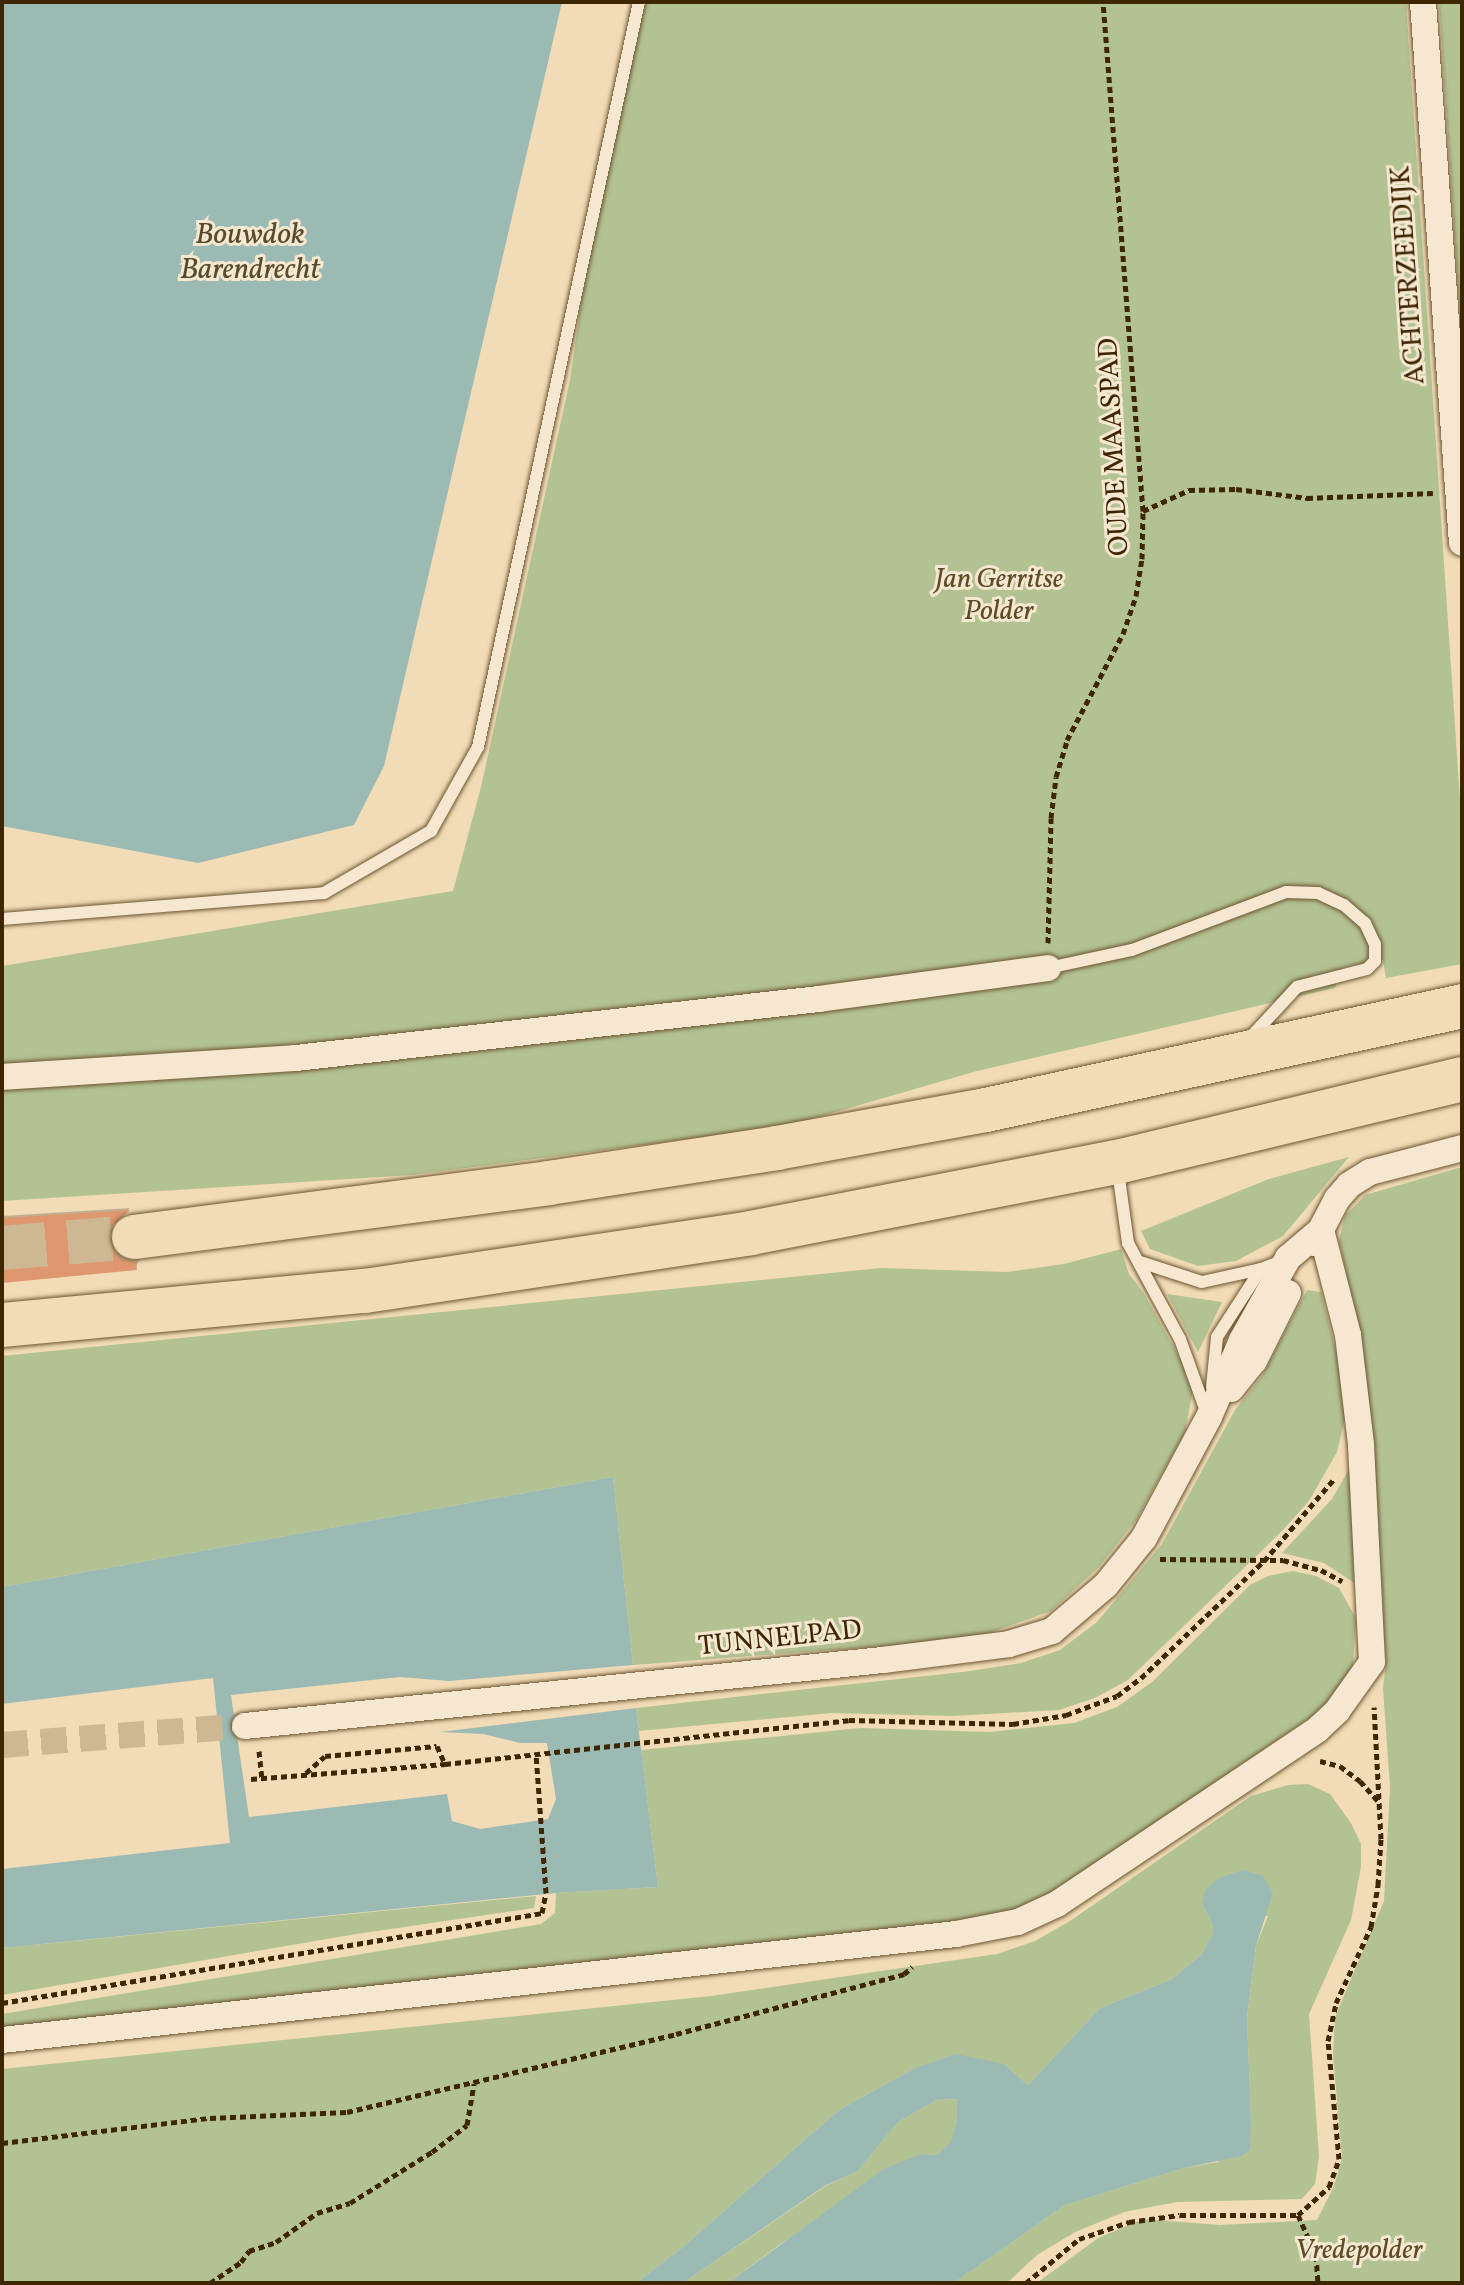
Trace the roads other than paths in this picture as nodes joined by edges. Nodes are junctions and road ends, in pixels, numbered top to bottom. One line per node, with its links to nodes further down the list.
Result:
1 (639, 2): 4 (lane)
2 (1423, 2): 3 (street, ACHTERZEEDIJK)
3 (1462, 543)
4 (2, 919)
5 (1048, 968): 7 (lane); 8 (street)
6 (1462, 1006): 7 (highway)
7 (1231, 1058): 13 (highway)
8 (2, 1077)
9 (1462, 1079): 11 (highway)
10 (1462, 1148): 12 (street, TUNNELPAD)
11 (1117, 1162): 15 (lane); 17 (highway)
12 (1321, 1230): 14 (street, TUNNELPAD); 18 (street, TUNNELPAD); 20 (street)
13 (134, 1237)
14 (1288, 1258): 16 (lane, TUNNELPAD); 18 (street, TUNNELPAD)
15 (1140, 1262): 16 (lane); 18 (lane)
16 (1261, 1269): 18 (lane, TUNNELPAD)
17 (2, 1325)
18 (1209, 1417): 19 (street, TUNNELPAD)
19 (245, 1726)
20 (2, 2040)

